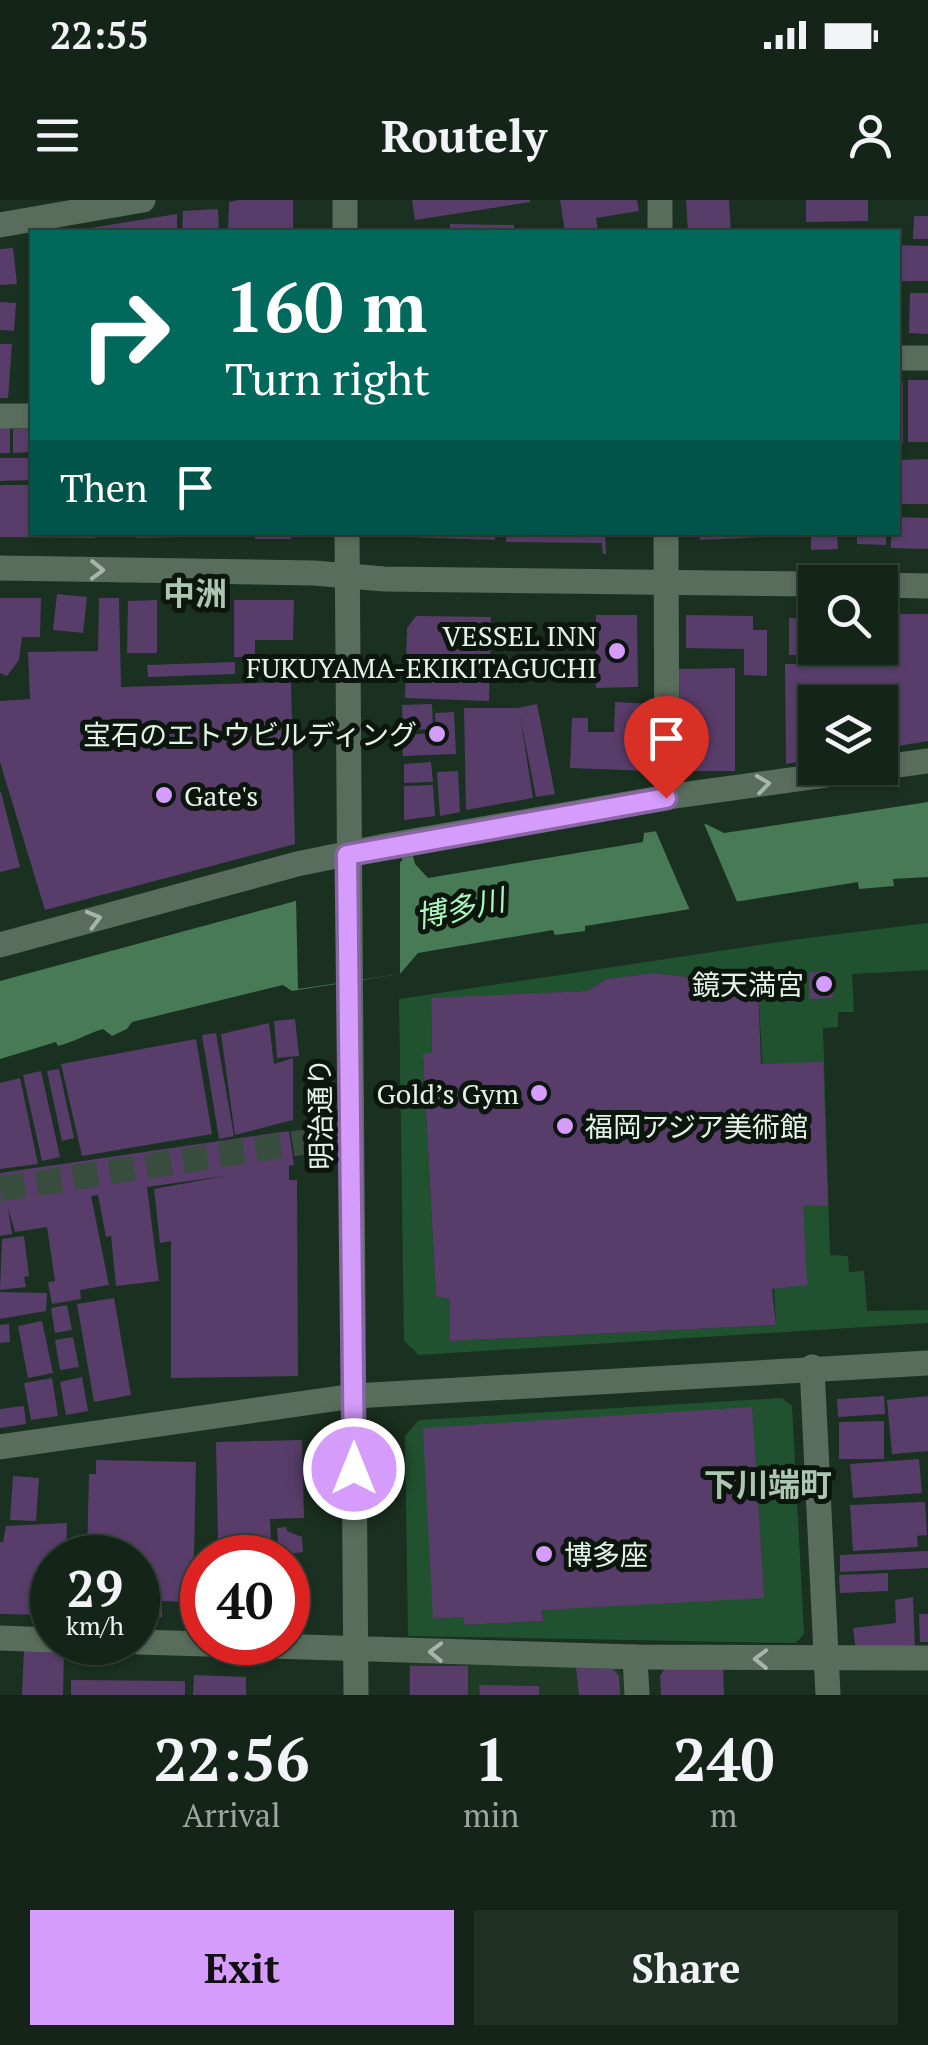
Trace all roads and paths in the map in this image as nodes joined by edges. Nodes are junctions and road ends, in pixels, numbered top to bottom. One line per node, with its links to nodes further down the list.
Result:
1 (143, 200): 4 (street)
2 (345, 200): 5 (street)
3 (660, 200): 6 (street)
4 (0, 225)
5 (345, 230)
6 (660, 230)
7 (900, 358): 8 (street)
8 (928, 358)
9 (0, 416): 10 (street)
10 (30, 416)
11 (346, 535): 14 (street, 明治通り)
12 (666, 535): 15 (street)
13 (0, 568): 14 (street, one-way to 14)
14 (346, 578): 15 (street); 21 (street, 明治通り)
15 (667, 582): 16 (street); 20 (street)
16 (798, 584)
17 (898, 585): 18 (street)
18 (928, 586)
19 (928, 761): 20 (street, one-way to 19)
20 (666, 798): 21 (street)
21 (348, 867): 22 (street, one-way to 21); 25 (street, 明治通り)
22 (0, 944)
23 (928, 1362): 24 (street)
24 (812, 1367): 25 (street); 33 (street)
25 (354, 1396): 26 (street); 30 (street, 明治通り)
26 (0, 1446)
27 (0, 1638): 28 (street)
28 (30, 1639)
29 (160, 1643): 30 (street)
30 (355, 1650): 31 (street, one-way to 30); 34 (street, 明治通り)
31 (635, 1657): 33 (street, one-way to 31); 35 (street)
32 (928, 1658): 33 (street)
33 (826, 1660): 36 (street)
34 (356, 1695)
35 (637, 1695)
36 (828, 1695)

